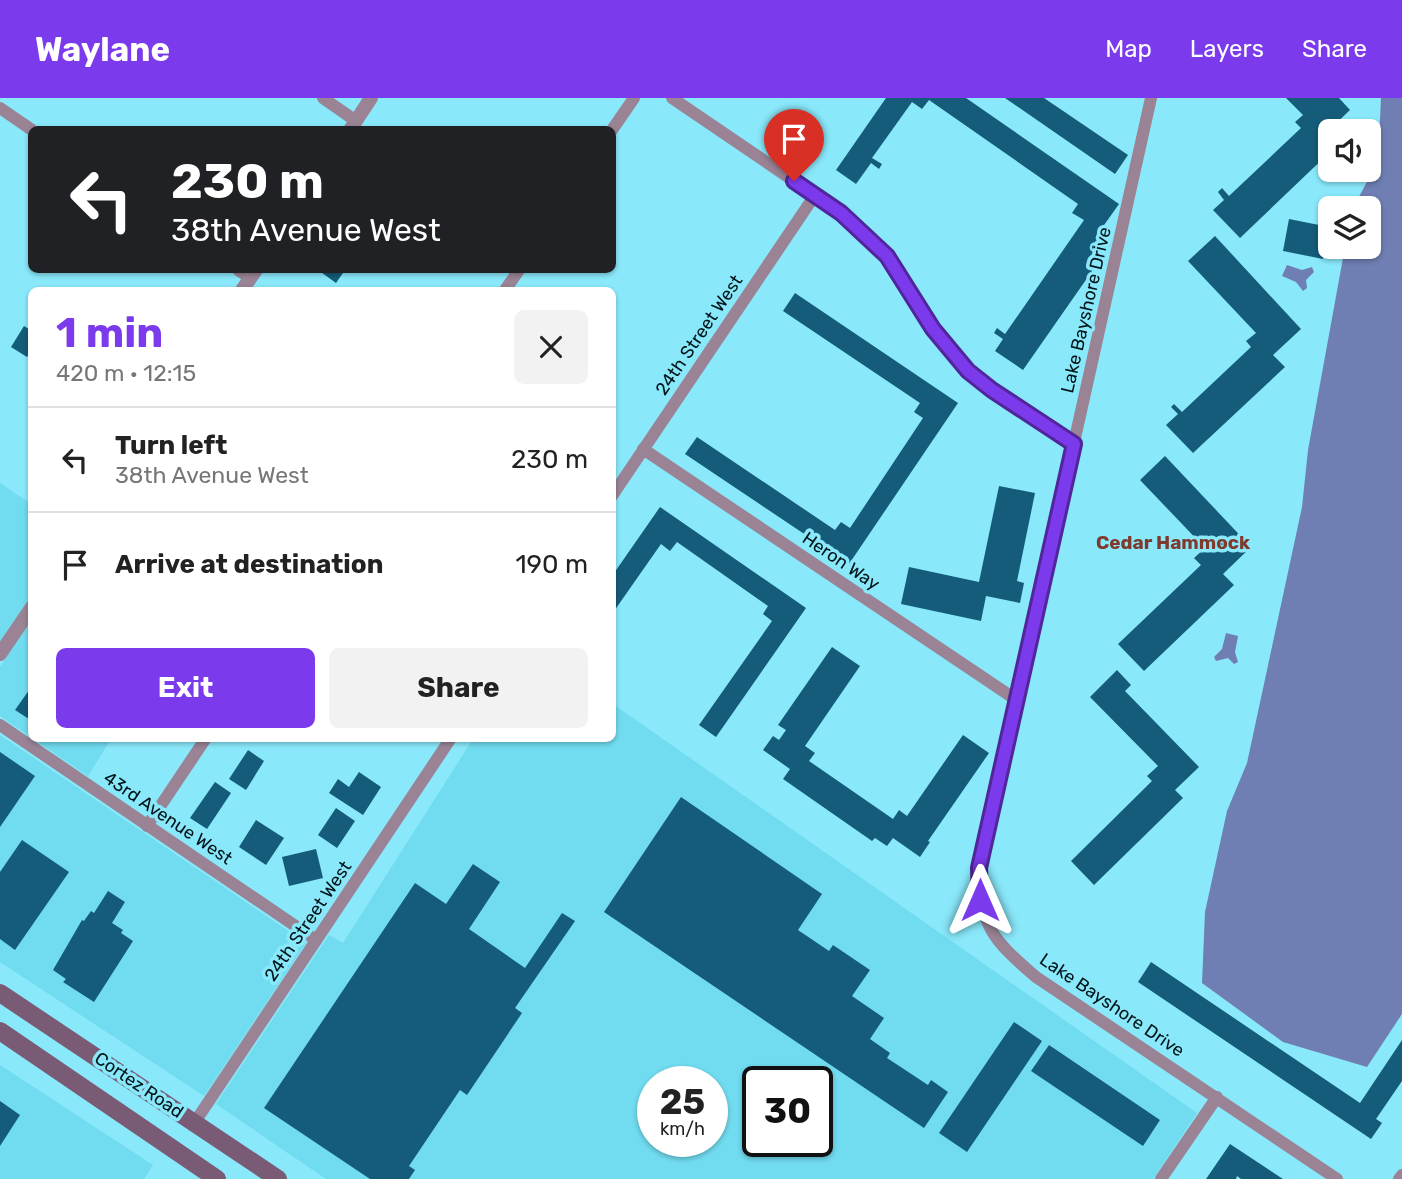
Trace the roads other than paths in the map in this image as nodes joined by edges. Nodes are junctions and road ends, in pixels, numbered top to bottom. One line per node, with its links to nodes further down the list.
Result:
1 (323, 98): 7 (street)
2 (371, 98): 7 (street)
3 (634, 98): 8 (street)
4 (672, 98): 10 (street)
5 (1152, 98): 11 (street, Lake Bayshore Drive)
6 (0, 107): 9 (street)
7 (353, 125)
8 (615, 126)
9 (28, 127)
10 (815, 195): 11 (street); 12 (street, 24th Street West)
11 (1074, 444): 16 (street, Lake Bayshore Drive)
12 (643, 449): 13 (street, 24th Street West); 16 (street, Heron Way)
13 (616, 490)
14 (28, 613): 15 (street)
15 (0, 654)
16 (1018, 701): 24 (street, Lake Bayshore Drive)
17 (0, 725): 20 (street, 43rd Avenue West)
18 (203, 742): 20 (street)
19 (449, 742): 21 (street, 24th Street West)
20 (147, 826): 21 (street, 43rd Avenue West)
21 (316, 940): 25 (street, 24th Street West)
22 (0, 993): 25 (main road, Cortez Road)
23 (0, 1031): 26 (main road, Cortez Road)
24 (1217, 1097): 28 (street); 29 (street, Lake Bayshore Drive)
25 (195, 1122): 27 (main road, Cortez Road)
26 (217, 1179)
27 (278, 1179)
28 (1161, 1179)
29 (1337, 1179)

